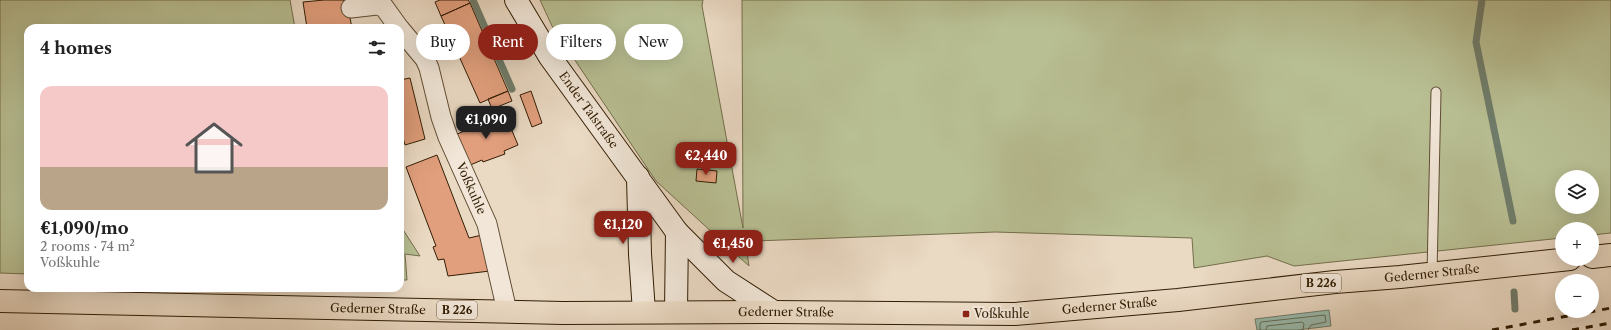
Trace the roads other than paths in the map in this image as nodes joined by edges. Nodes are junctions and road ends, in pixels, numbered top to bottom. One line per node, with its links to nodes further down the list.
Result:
1 (516, 0): 6 (main road, Ender Talstraße)
2 (352, 8): 3 (street, Voßkuhle)
3 (396, 24)
4 (404, 34): 13 (street, Voßkuhle)
5 (1436, 92): 11 (lane)
6 (638, 177): 7 (main road, Ender Talstraße); 14 (main road)
7 (677, 232): 15 (main road); 16 (main road, Ender Talstraße)
8 (1611, 255): 9 (main road)
9 (1599, 256)
10 (1555, 261): 11 (main road, Gederner Straße / B 226)
11 (1432, 274): 16 (main road, Gederner Straße / B 226)
12 (0, 301): 13 (main road, Gederner Straße / B 226)
13 (507, 311): 14 (main road, Gederner Straße / B 226)
14 (644, 312): 15 (main road, Gederner Straße / B 226)
15 (676, 312): 16 (main road, Gederner Straße / B 226)
16 (774, 312)

